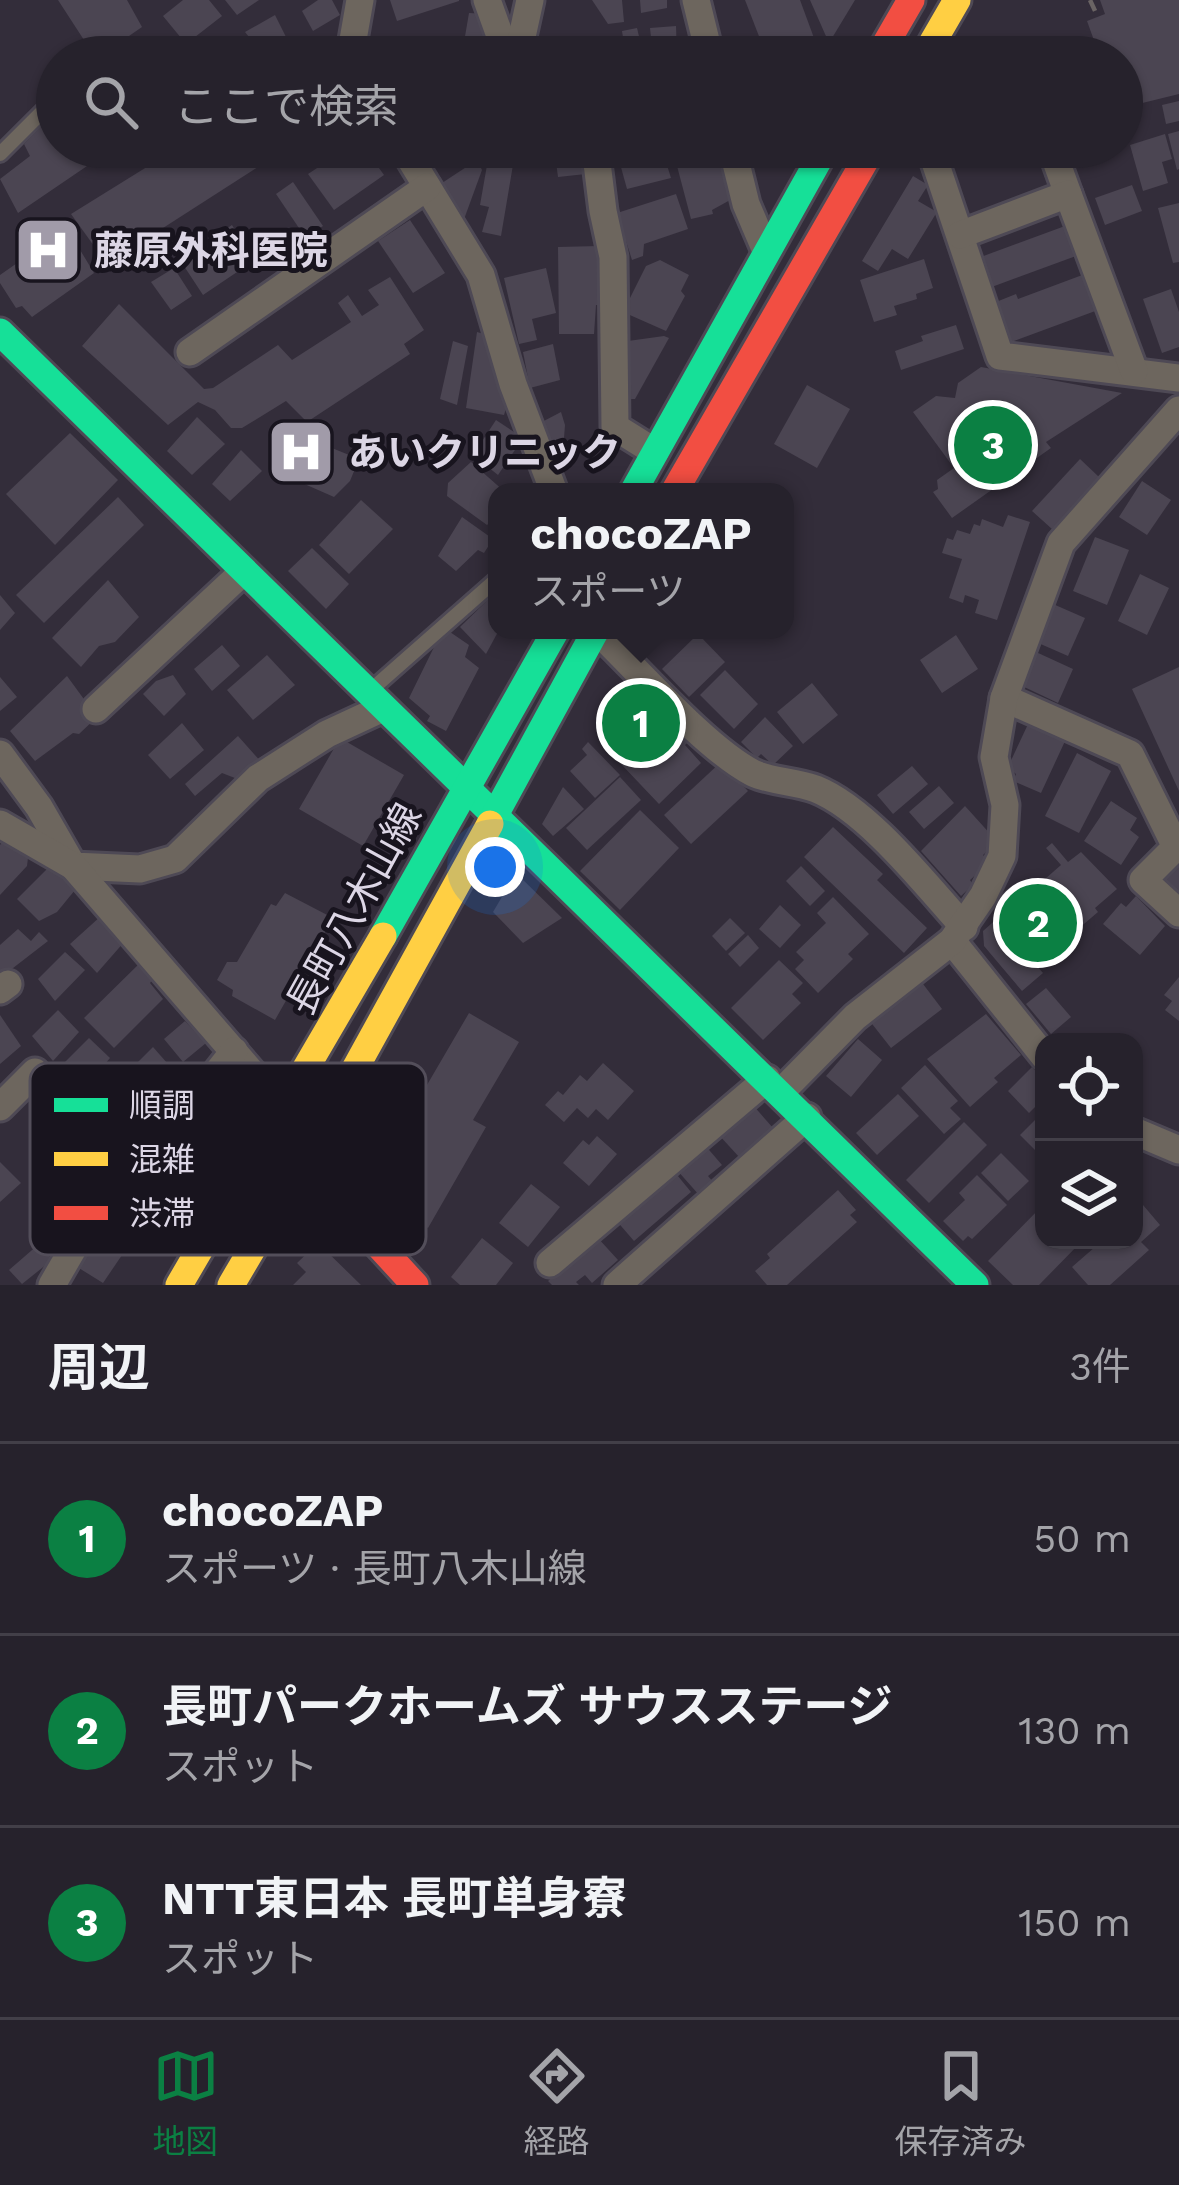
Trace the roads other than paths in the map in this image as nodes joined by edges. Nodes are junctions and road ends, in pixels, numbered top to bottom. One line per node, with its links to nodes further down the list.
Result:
1 (360, 0): 7 (street)
2 (487, 0): 8 (street)
3 (530, 0): 9 (street)
4 (696, 0): 10 (street)
5 (957, 0): 12 (street)
6 (904, 3): 11 (street)
7 (354, 36)
8 (500, 36)
9 (526, 36)
10 (705, 36)
11 (888, 36)
12 (936, 36)
13 (36, 118): 14 (lane)
14 (0, 154)
15 (416, 168): 22 (street)
16 (598, 168): 31 (street)
17 (737, 168): 25 (street)
18 (814, 168): 25 (street)
19 (861, 168): 34 (street)
20 (937, 168): 24 (street)
21 (1059, 168): 23 (street)
22 (427, 187): 27 (street); 32 (street)
23 (1068, 194): 24 (street); 28 (street)
24 (959, 236): 28 (street)
25 (766, 251): 31 (street)
26 (0, 332): 35 (street)
27 (190, 352)
28 (1134, 370): 29 (street)
29 (1179, 378)
30 (1179, 410): 40 (street)
31 (655, 452): 33 (street)
32 (551, 483)
33 (639, 483)
34 (679, 483)
35 (244, 571): 41 (street); 42 (street)
36 (488, 588): 41 (lane)
37 (551, 639): 44 (street, 長町八木山線)
38 (591, 639): 45 (street)
39 (605, 639): 49 (street)
40 (1004, 698): 48 (street); 49 (street)
41 (375, 700): 44 (street); 47 (street)
42 (96, 709)
43 (0, 754): 47 (street)
44 (466, 789): 45 (street); 54 (street, 長町八木山線)
45 (492, 816): 55 (street); 57 (street)
46 (0, 824): 47 (street)
47 (74, 866): 51 (street)
48 (1179, 913)
49 (958, 934): 50 (street); 57 (street)
50 (1035, 1043)
51 (234, 1051): 52 (street); 53 (street)
52 (225, 1063)
53 (244, 1063)
54 (313, 1063)
55 (357, 1063)
56 (30, 1076): 58 (street)
57 (774, 1085): 59 (street); 66 (street)
58 (0, 1107)
59 (807, 1117): 71 (street); 72 (street)
60 (1143, 1135): 61 (street)
61 (1179, 1150)
62 (69, 1255): 67 (street)
63 (197, 1255): 68 (street, 長町八木山線)
64 (249, 1255): 69 (street)
65 (387, 1255): 70 (street)
66 (550, 1263)
67 (52, 1285)
68 (179, 1285)
69 (231, 1285)
70 (415, 1285)
71 (617, 1285)
72 (975, 1285)

